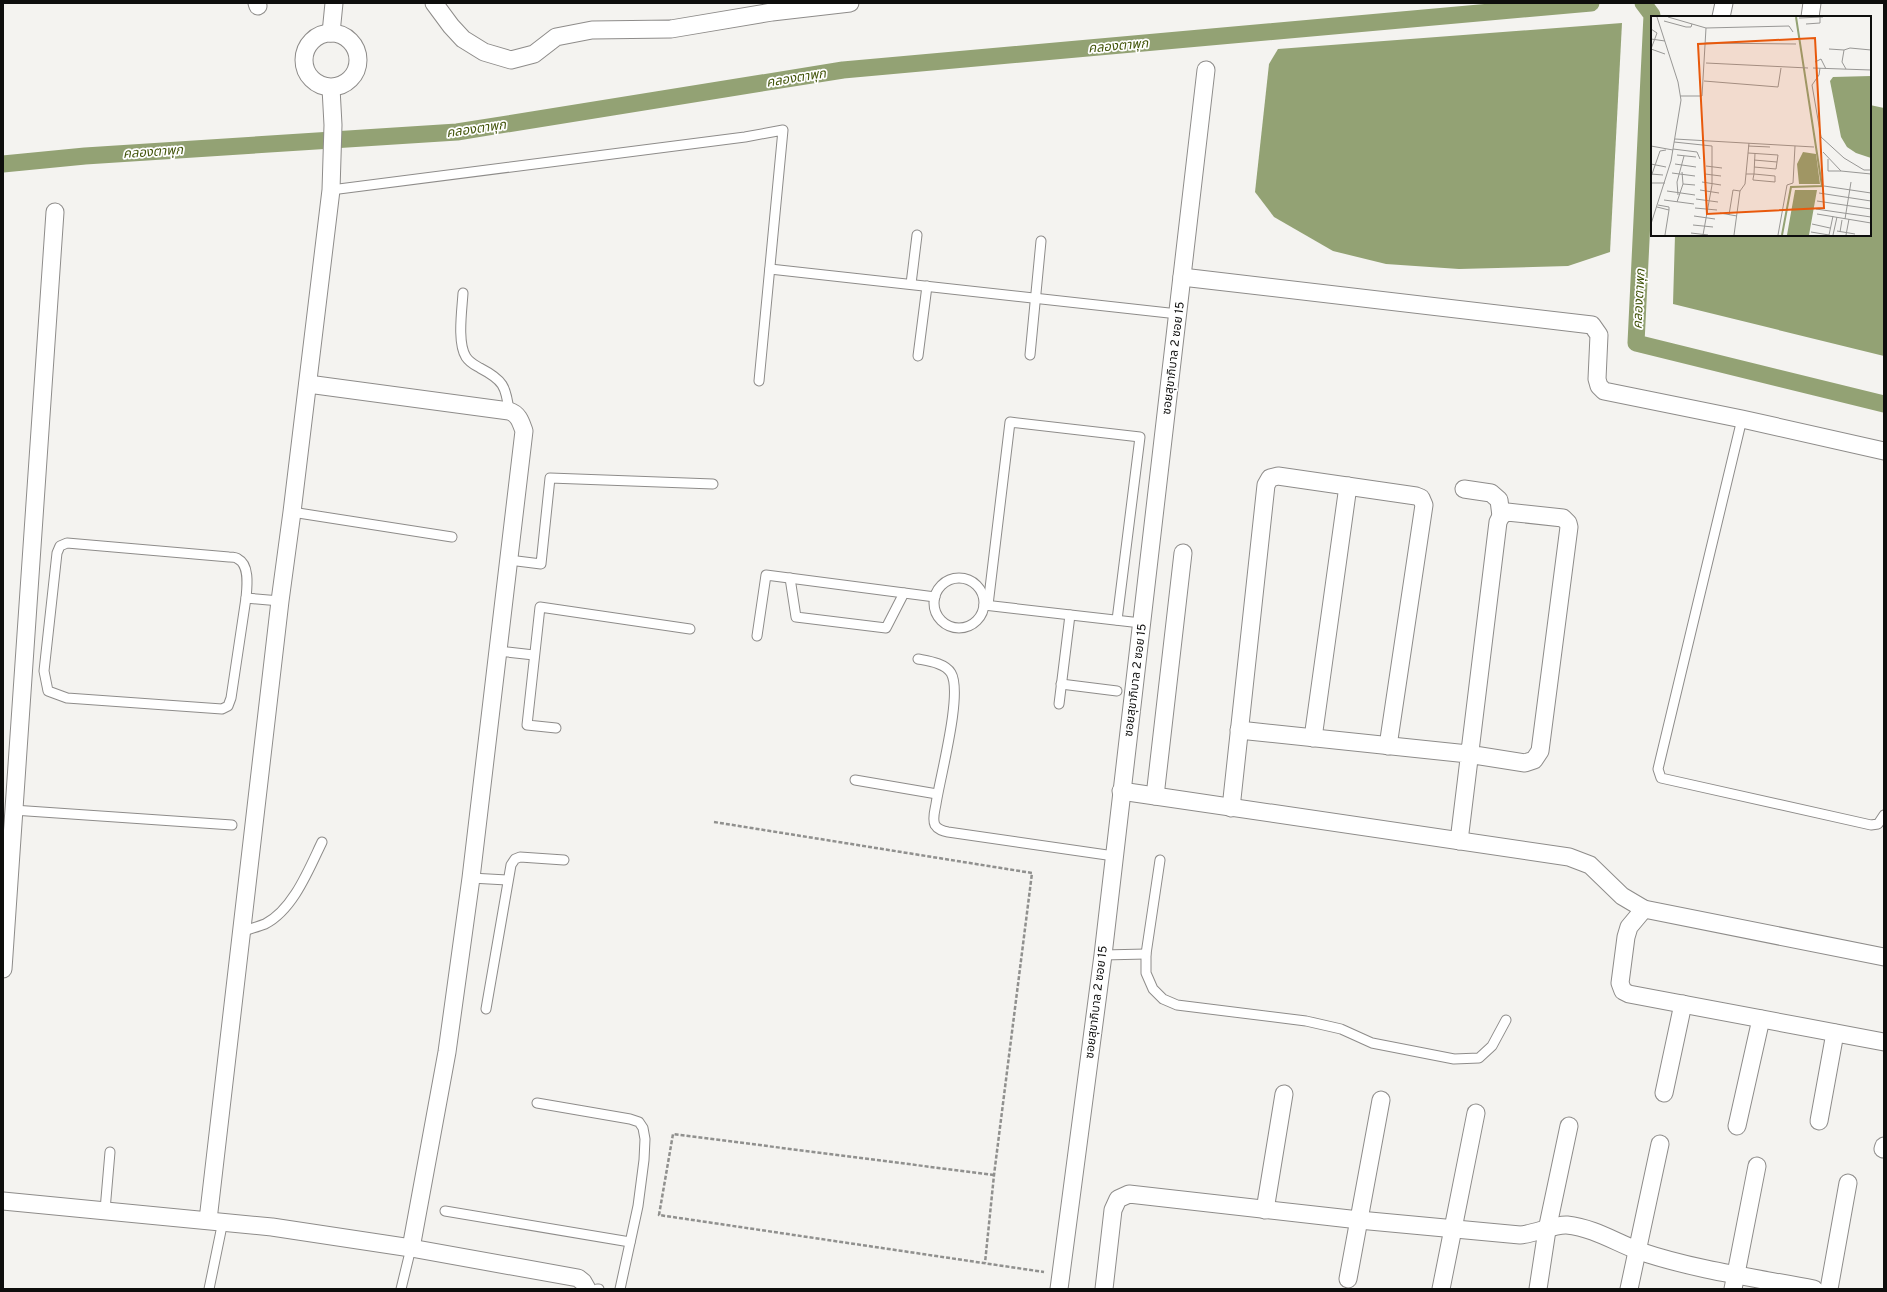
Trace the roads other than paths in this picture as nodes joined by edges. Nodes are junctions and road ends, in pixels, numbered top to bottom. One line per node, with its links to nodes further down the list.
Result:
1 (334, 3): 8 (street)
2 (434, 3): 3 (street)
3 (850, 3)
4 (1724, 3): 6 (street)
5 (1812, 3): 7 (street)
6 (1721, 16)
7 (1810, 16)
8 (331, 32): 10 (street); 10 (street)
9 (1206, 70): 16 (street, ซอยสุขาภิบาล 2 ซอย 15)
10 (332, 88): 11 (street)
11 (331, 190): 15 (lane); 25 (street)
12 (55, 212): 64 (street)
13 (917, 235): 17 (lane)
14 (1041, 241): 20 (lane)
15 (770, 269): 17 (lane); 24 (lane)
16 (1182, 277): 21 (street, ซอยสุขาภิบาล 2 ซอย 15); 27 (street)
17 (911, 284): 18 (lane)
18 (927, 286): 20 (lane); 23 (lane)
19 (463, 293): 26 (lane)
20 (1035, 298): 21 (lane); 22 (lane)
21 (1178, 314): 45 (street, ซอยสุขาภิบาล 2 ซอย 15)
22 (1030, 355)
23 (918, 356)
24 (759, 381)
25 (308, 384): 26 (street); 32 (street)
26 (509, 411): 36 (street)
27 (1742, 419): 28 (street); 65 (lane)
28 (1884, 451)
29 (713, 484): 36 (lane)
30 (1348, 486): 55 (street); 56 (street); 57 (street)
31 (1464, 489): 33 (street)
32 (292, 512): 34 (lane); 41 (street)
33 (1501, 516): 58 (street); 58 (street)
34 (452, 538)
35 (1183, 553): 62 (street)
36 (509, 560): 48 (street)
37 (790, 578): 38 (lane); 38 (lane); 47 (lane)
38 (904, 593): 39 (lane)
39 (935, 597): 42 (lane); 42 (lane)
40 (246, 598): 40 (lane); 41 (lane)
41 (280, 601): 75 (street)
42 (986, 605): 43 (lane); 44 (lane)
43 (1070, 615): 44 (lane); 51 (lane)
44 (1117, 620): 45 (lane)
45 (1141, 623): 60 (street, ซอยสุขาภิบาล 2 ซอย 15)
46 (690, 629): 49 (lane)
47 (756, 636)
48 (498, 651): 49 (lane); 72 (street)
49 (534, 655): 54 (lane)
50 (918, 659): 61 (lane)
51 (1061, 684): 52 (lane); 53 (lane)
52 (1117, 691)
53 (1059, 704)
54 (556, 728)
55 (1239, 730): 56 (street); 63 (street)
56 (1312, 738): 57 (street)
57 (1388, 746): 58 (street)
58 (1468, 754): 67 (street)
59 (855, 780): 61 (lane)
60 (1122, 791): 62 (street); 69 (street, ซอยสุขาภิบาล 2 ซอย 15)
61 (937, 794): 69 (lane)
62 (1155, 796): 63 (street)
63 (1231, 808): 67 (street)
64 (13, 810): 66 (lane); 79 (street)
65 (1884, 816)
66 (232, 825)
67 (1459, 841): 74 (street)
68 (322, 842): 75 (lane)
69 (1114, 856): 77 (street, ซอยสุขาภิบาล 2 ซอย 15)
70 (564, 860): 73 (lane)
71 (1160, 860): 76 (lane)
72 (471, 878): 73 (lane); 107 (street)
73 (507, 880): 81 (lane)
74 (1644, 909): 78 (street); 80 (street)
75 (241, 932): 102 (street)
76 (1146, 954): 77 (lane); 83 (lane)
77 (1103, 955): 110 (street, ซอยสุขาภิบาล 2 ซอย 15)
78 (1884, 957)
79 (3, 969)
80 (1683, 1004): 82 (street); 86 (street)
81 (486, 1009)
82 (1761, 1019): 84 (street); 93 (street)
83 (1506, 1020)
84 (1835, 1033): 85 (street); 91 (street)
85 (1884, 1042)
86 (1664, 1093)
87 (1284, 1094): 100 (street)
88 (1381, 1100): 103 (street)
89 (536, 1103): 106 (lane)
90 (1476, 1113): 104 (street)
91 (1819, 1122)
92 (1568, 1126): 105 (street)
93 (1737, 1126)
94 (1660, 1144): 108 (street)
95 (110, 1152): 99 (lane)
96 (1757, 1166): 111 (street)
97 (1848, 1183): 121 (street)
98 (3, 1201): 99 (street)
99 (105, 1210): 102 (street)
100 (1265, 1210): 103 (street); 116 (street)
101 (445, 1211): 106 (lane)
102 (215, 1220): 107 (street); 112 (lane)
103 (1359, 1220): 104 (street); 109 (street)
104 (1454, 1229): 105 (street); 117 (street)
105 (1547, 1230): 108 (street); 118 (street)
106 (630, 1242): 115 (lane)
107 (411, 1248): 113 (lane); 114 (street)
108 (1638, 1250): 111 (street); 119 (street)
109 (1348, 1279)
110 (1060, 1282)
111 (1734, 1282): 120 (street)
112 (209, 1289)
113 (401, 1289)
114 (587, 1289)
115 (620, 1289)
116 (1104, 1289)
117 (1441, 1289)
118 (1538, 1289)
119 (1629, 1289)
120 (1814, 1289)
121 (1828, 1289)

